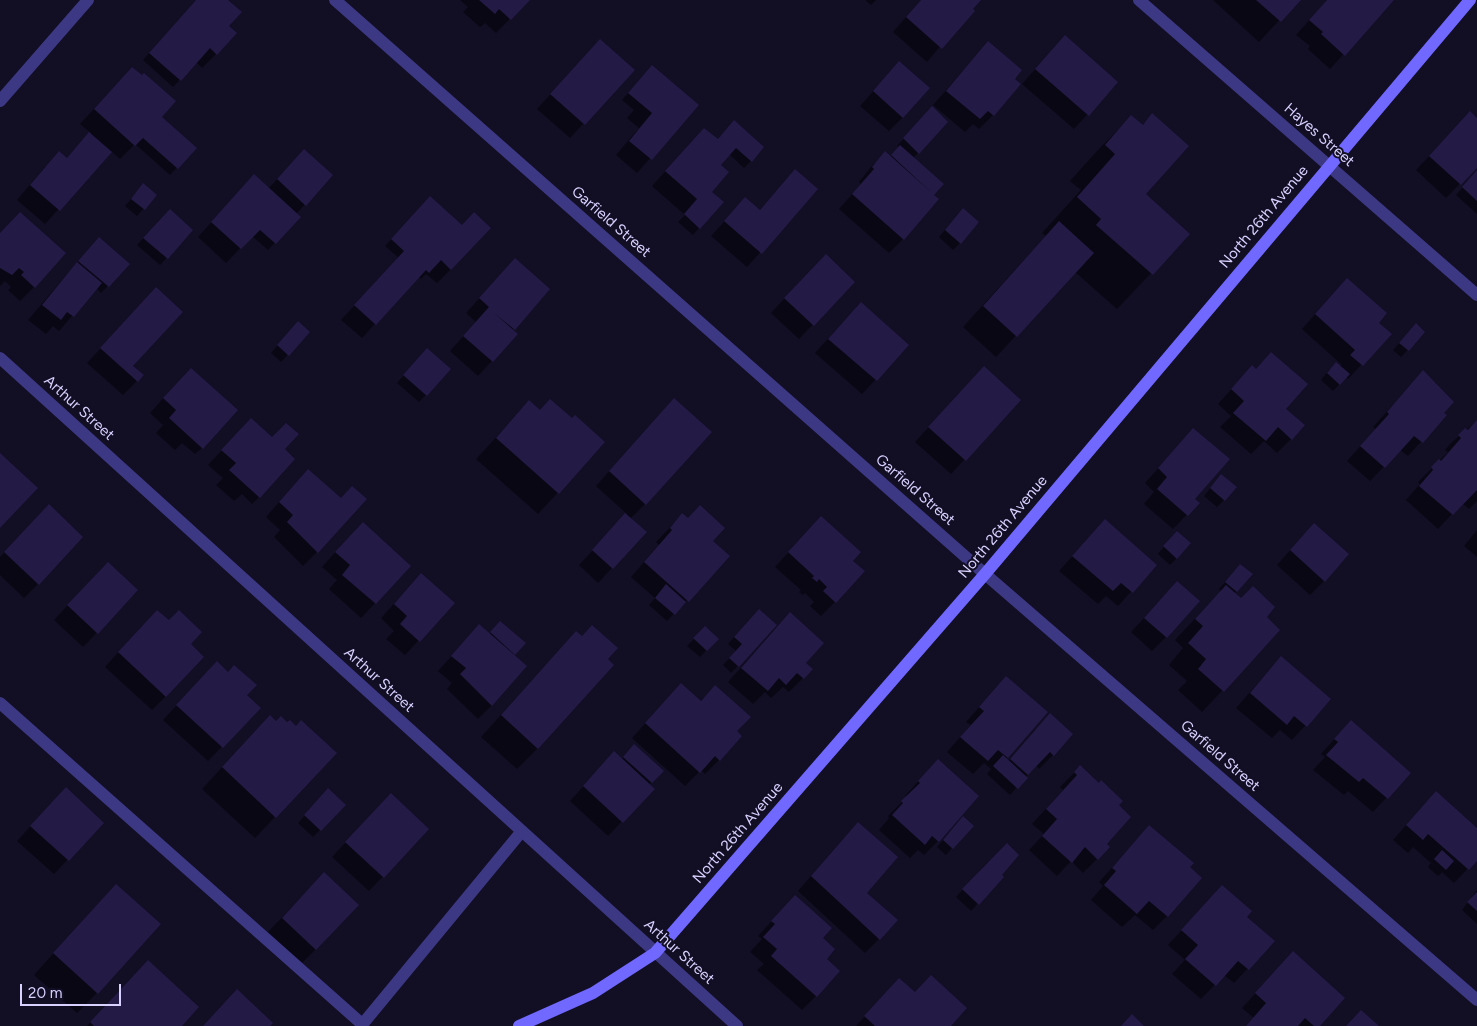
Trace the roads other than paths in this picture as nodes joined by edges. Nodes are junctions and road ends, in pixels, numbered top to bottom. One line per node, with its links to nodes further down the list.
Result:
1 (88, 0): 5 (street)
2 (335, 0): 9 (street, Garfield Street)
3 (1139, 0): 6 (street, Hayes Street)
4 (1470, 0): 6 (street, North 26th Avenue)
5 (0, 101)
6 (1329, 165): 7 (street, Hayes Street); 9 (street, North 26th Avenue)
7 (1477, 295)
8 (0, 358): 11 (street, Arthur Street)
9 (985, 574): 12 (street, North 26th Avenue); 13 (street, Garfield Street)
10 (0, 702): 14 (street)
11 (522, 831): 12 (street, Arthur Street); 14 (street)
12 (655, 953): 15 (street, North 26th Avenue); 16 (street, Arthur Street)
13 (1477, 1000)
14 (362, 1025)
15 (520, 1026)
16 (737, 1026)

